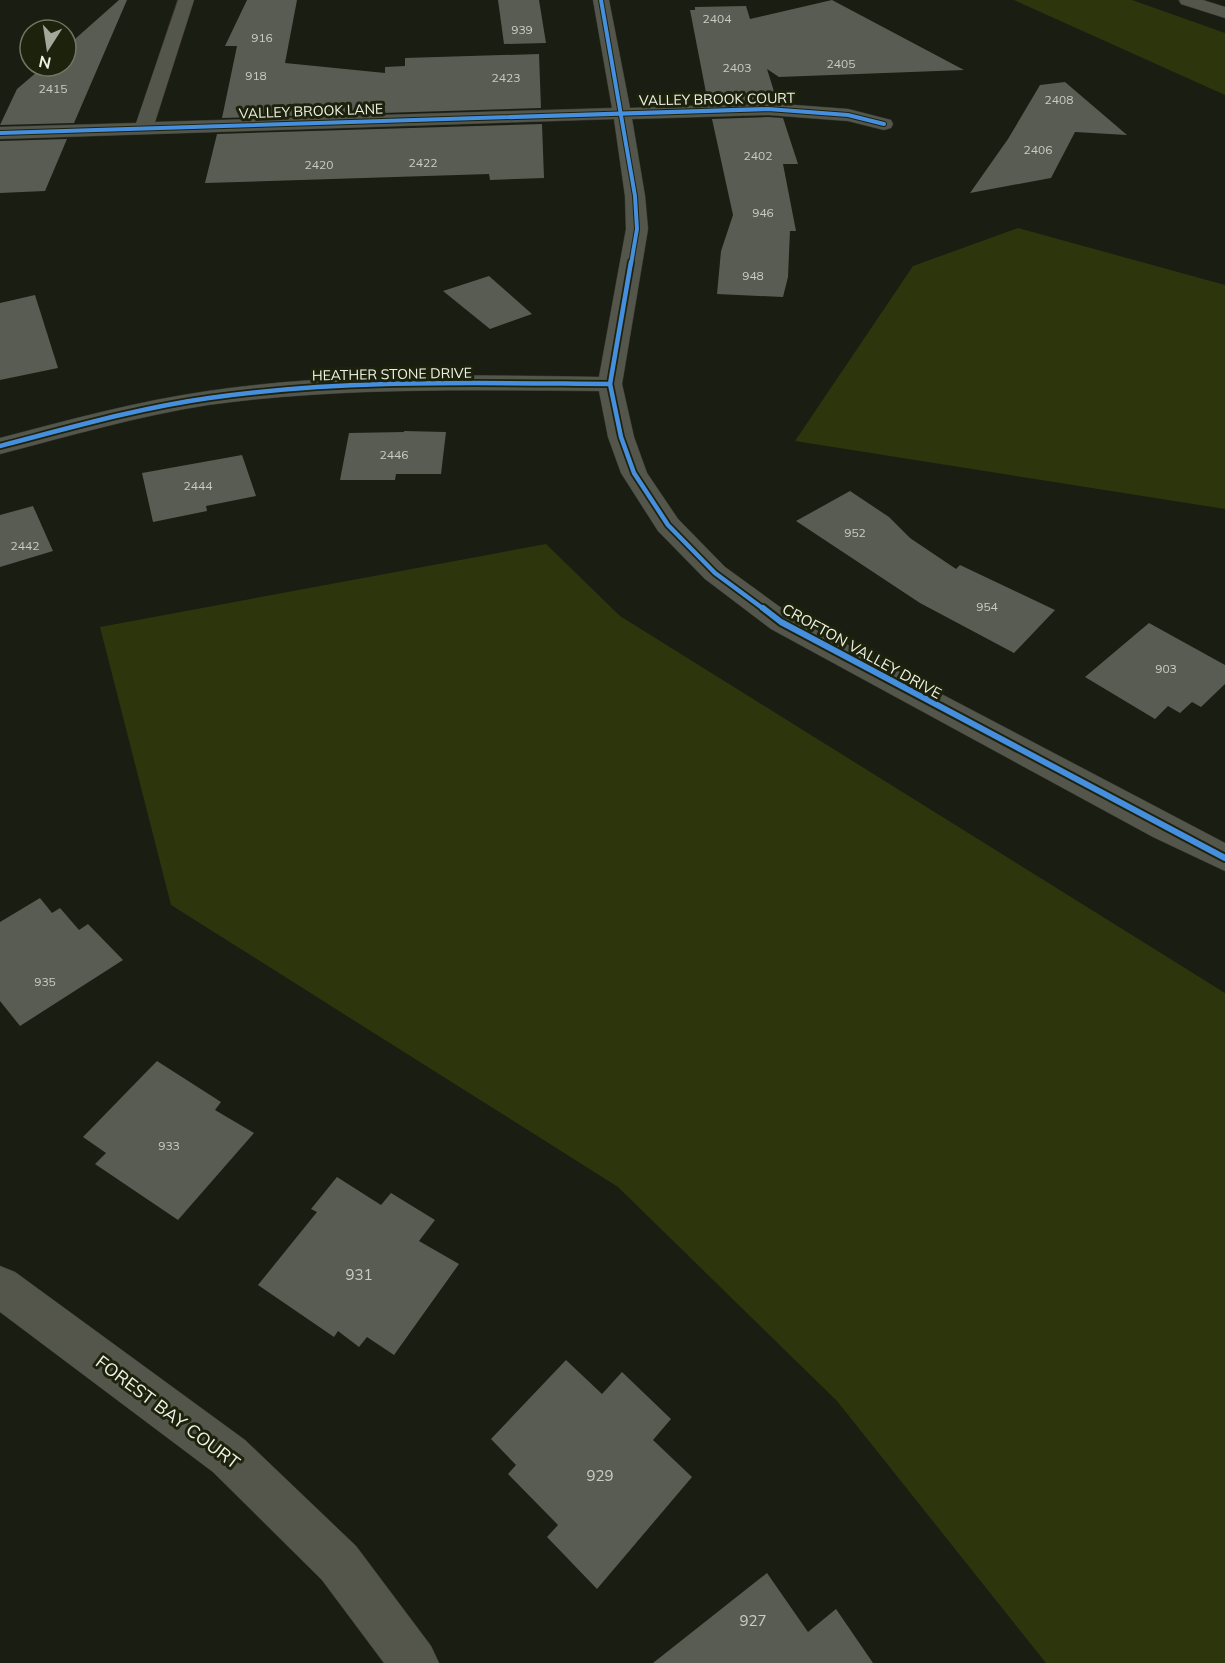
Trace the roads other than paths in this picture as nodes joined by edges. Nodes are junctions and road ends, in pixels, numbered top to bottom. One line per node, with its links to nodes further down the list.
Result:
1 (186, 0): 7 (street)
2 (601, 0): 5 (street, CROFTON VALLEY DRIVE)
3 (1187, 0): 4 (street)
4 (1225, 13)
5 (622, 113): 6 (street, VALLEY BROOK COURT); 7 (street, VALLEY BROOK LANE); 9 (street, CROFTON VALLEY DRIVE)
6 (884, 124)
7 (144, 128): 8 (street, VALLEY BROOK LANE)
8 (0, 133)
9 (610, 384): 10 (street, HEATHER STONE DRIVE); 11 (street, CROFTON VALLEY DRIVE)
10 (0, 446)
11 (1225, 858)
12 (0, 1286): 13 (street, FOREST BAY COURT)
13 (414, 1663)

